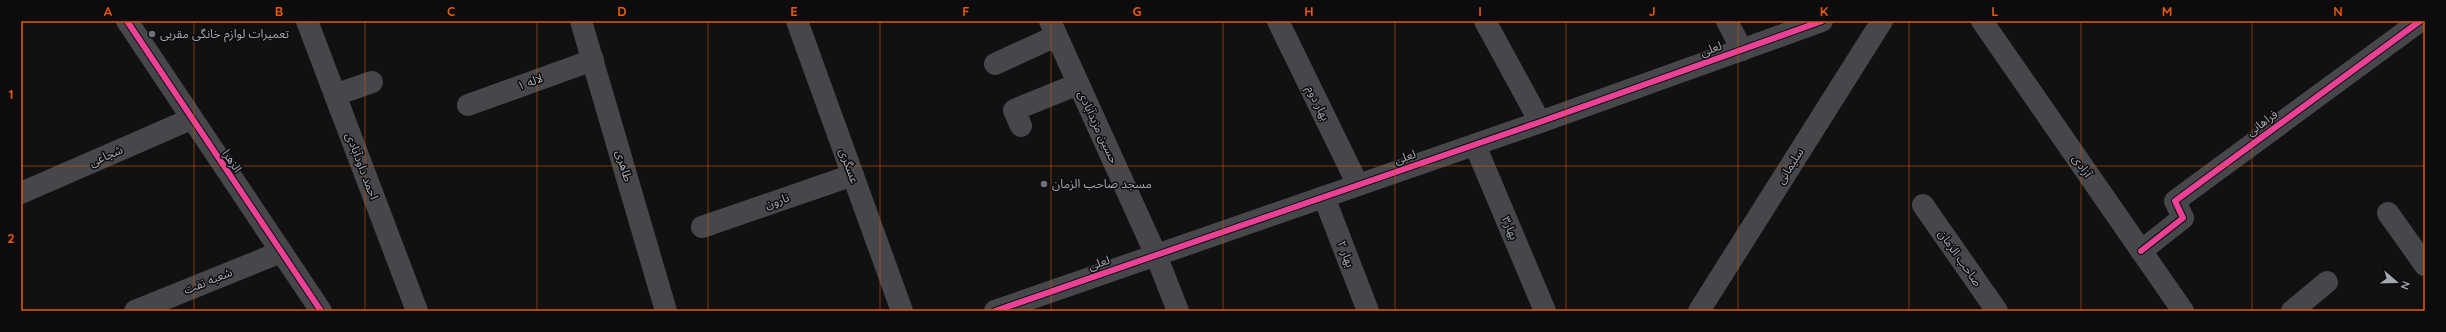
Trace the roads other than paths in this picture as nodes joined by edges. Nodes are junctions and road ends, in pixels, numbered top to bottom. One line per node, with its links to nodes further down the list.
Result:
1 (128, 21): 20 (street, الزهرا)
2 (307, 21): 18 (street, احمد داودآبادی)
3 (581, 21): 14 (street, طاهری)
4 (797, 21): 24 (street, عسگری)
5 (1278, 21): 25 (street, بهار دوم)
6 (1485, 21): 21 (street)
7 (1727, 21): 13 (street)
8 (1822, 21): 13 (street, لعلی)
9 (1882, 21): 45 (street, سلیمانی)
10 (1982, 21): 31 (street, آزادی)
11 (2420, 21): 31 (street, فراهانی)
12 (1053, 29): 15 (street); 17 (street, حسین مزیدآبادی)
13 (1742, 50): 21 (street, لعلی)
14 (593, 60): 19 (street, لاله ۱); 39 (street, طاهری)
15 (995, 64)
16 (372, 82): 18 (street)
17 (1078, 84): 22 (street); 33 (street, حسین مزیدآبادی)
18 (335, 95): 38 (street, احمد داودآبادی)
19 (468, 105)
20 (191, 119): 26 (street, شجاعی); 32 (street, الزهرا)
21 (1540, 122): 23 (street, لعلی)
22 (1021, 126)
23 (1475, 145): 25 (street, لعلی); 44 (street, بهار۳)
24 (853, 175): 30 (street, نارون); 40 (street, عسگری)
25 (1358, 185): 27 (street, لعلی)
26 (21, 193)
27 (1324, 197): 33 (street, لعلی); 43 (street, بهار ۲)
28 (1923, 205): 46 (street, صاحب الزمان)
29 (2388, 213): 34 (street)
30 (702, 227)
31 (2141, 251): 47 (street, آزادی)
32 (281, 252): 36 (street, شعبه نفت); 37 (street, الزهرا)
33 (1156, 255): 41 (street, لعلی); 42 (street, حسین مزیدآبادی)
34 (2425, 265)
35 (2328, 282): 48 (street)
36 (135, 311)
37 (321, 311)
38 (417, 311)
39 (666, 311)
40 (902, 311)
41 (995, 311)
42 (1178, 311)
43 (1368, 311)
44 (1546, 311)
45 (1699, 311)
46 (1997, 311)
47 (2183, 311)
48 (2292, 311)

